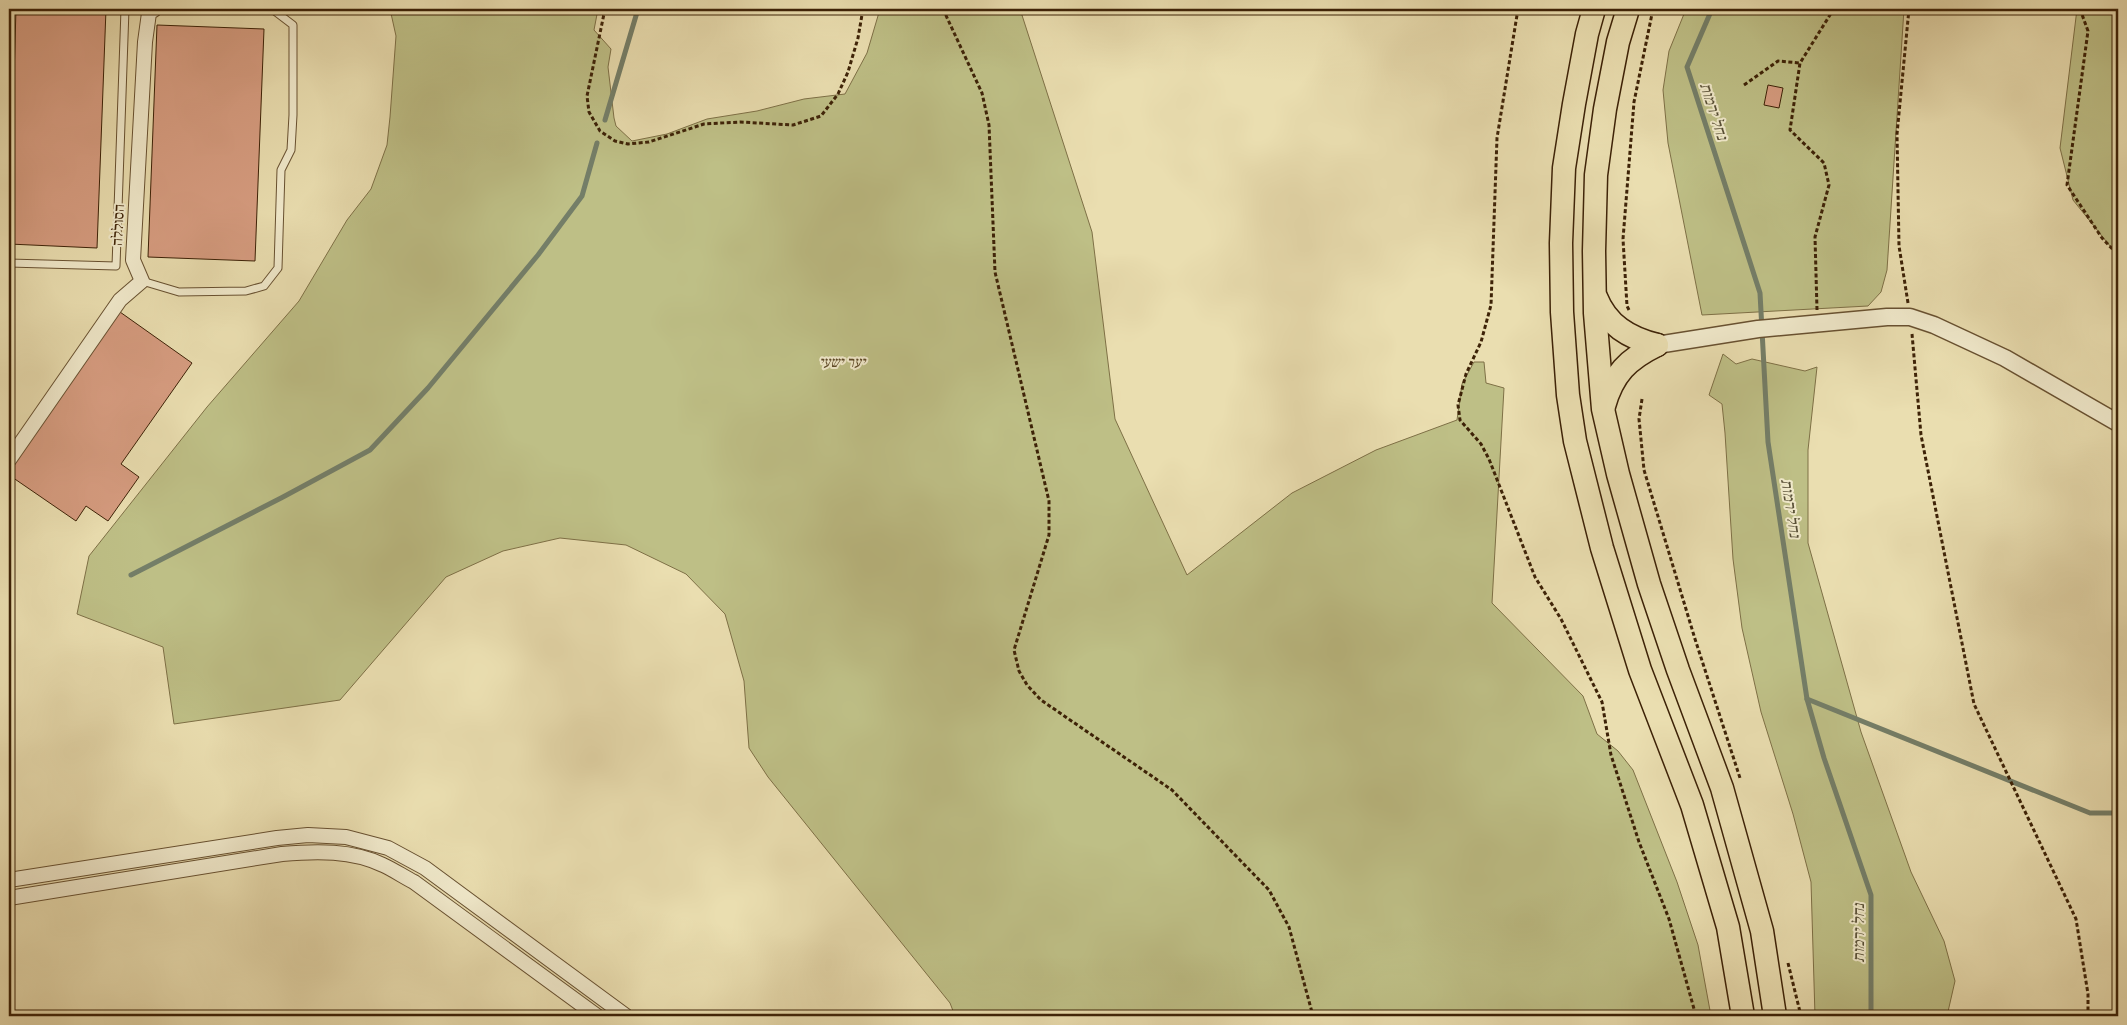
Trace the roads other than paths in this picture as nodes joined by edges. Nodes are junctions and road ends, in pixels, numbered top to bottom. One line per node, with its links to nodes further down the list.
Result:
1 (124, 9): 6 (lane)
2 (154, 9): 7 (street, הסוללה)
3 (272, 9): 7 (lane)
4 (1594, 9): 17 (highway)
5 (1628, 9): 8 (highway)
6 (9, 263)
7 (142, 281): 12 (street)
8 (1595, 294): 9 (highway); 10 (highway)
9 (1657, 344): 10 (highway); 11 (street)
10 (1603, 409): 18 (highway)
11 (2118, 423)
12 (9, 460)
13 (9, 880): 16 (street)
14 (9, 898): 15 (street)
15 (597, 1016)
16 (626, 1016)
17 (1743, 1016)
18 (1776, 1016)

